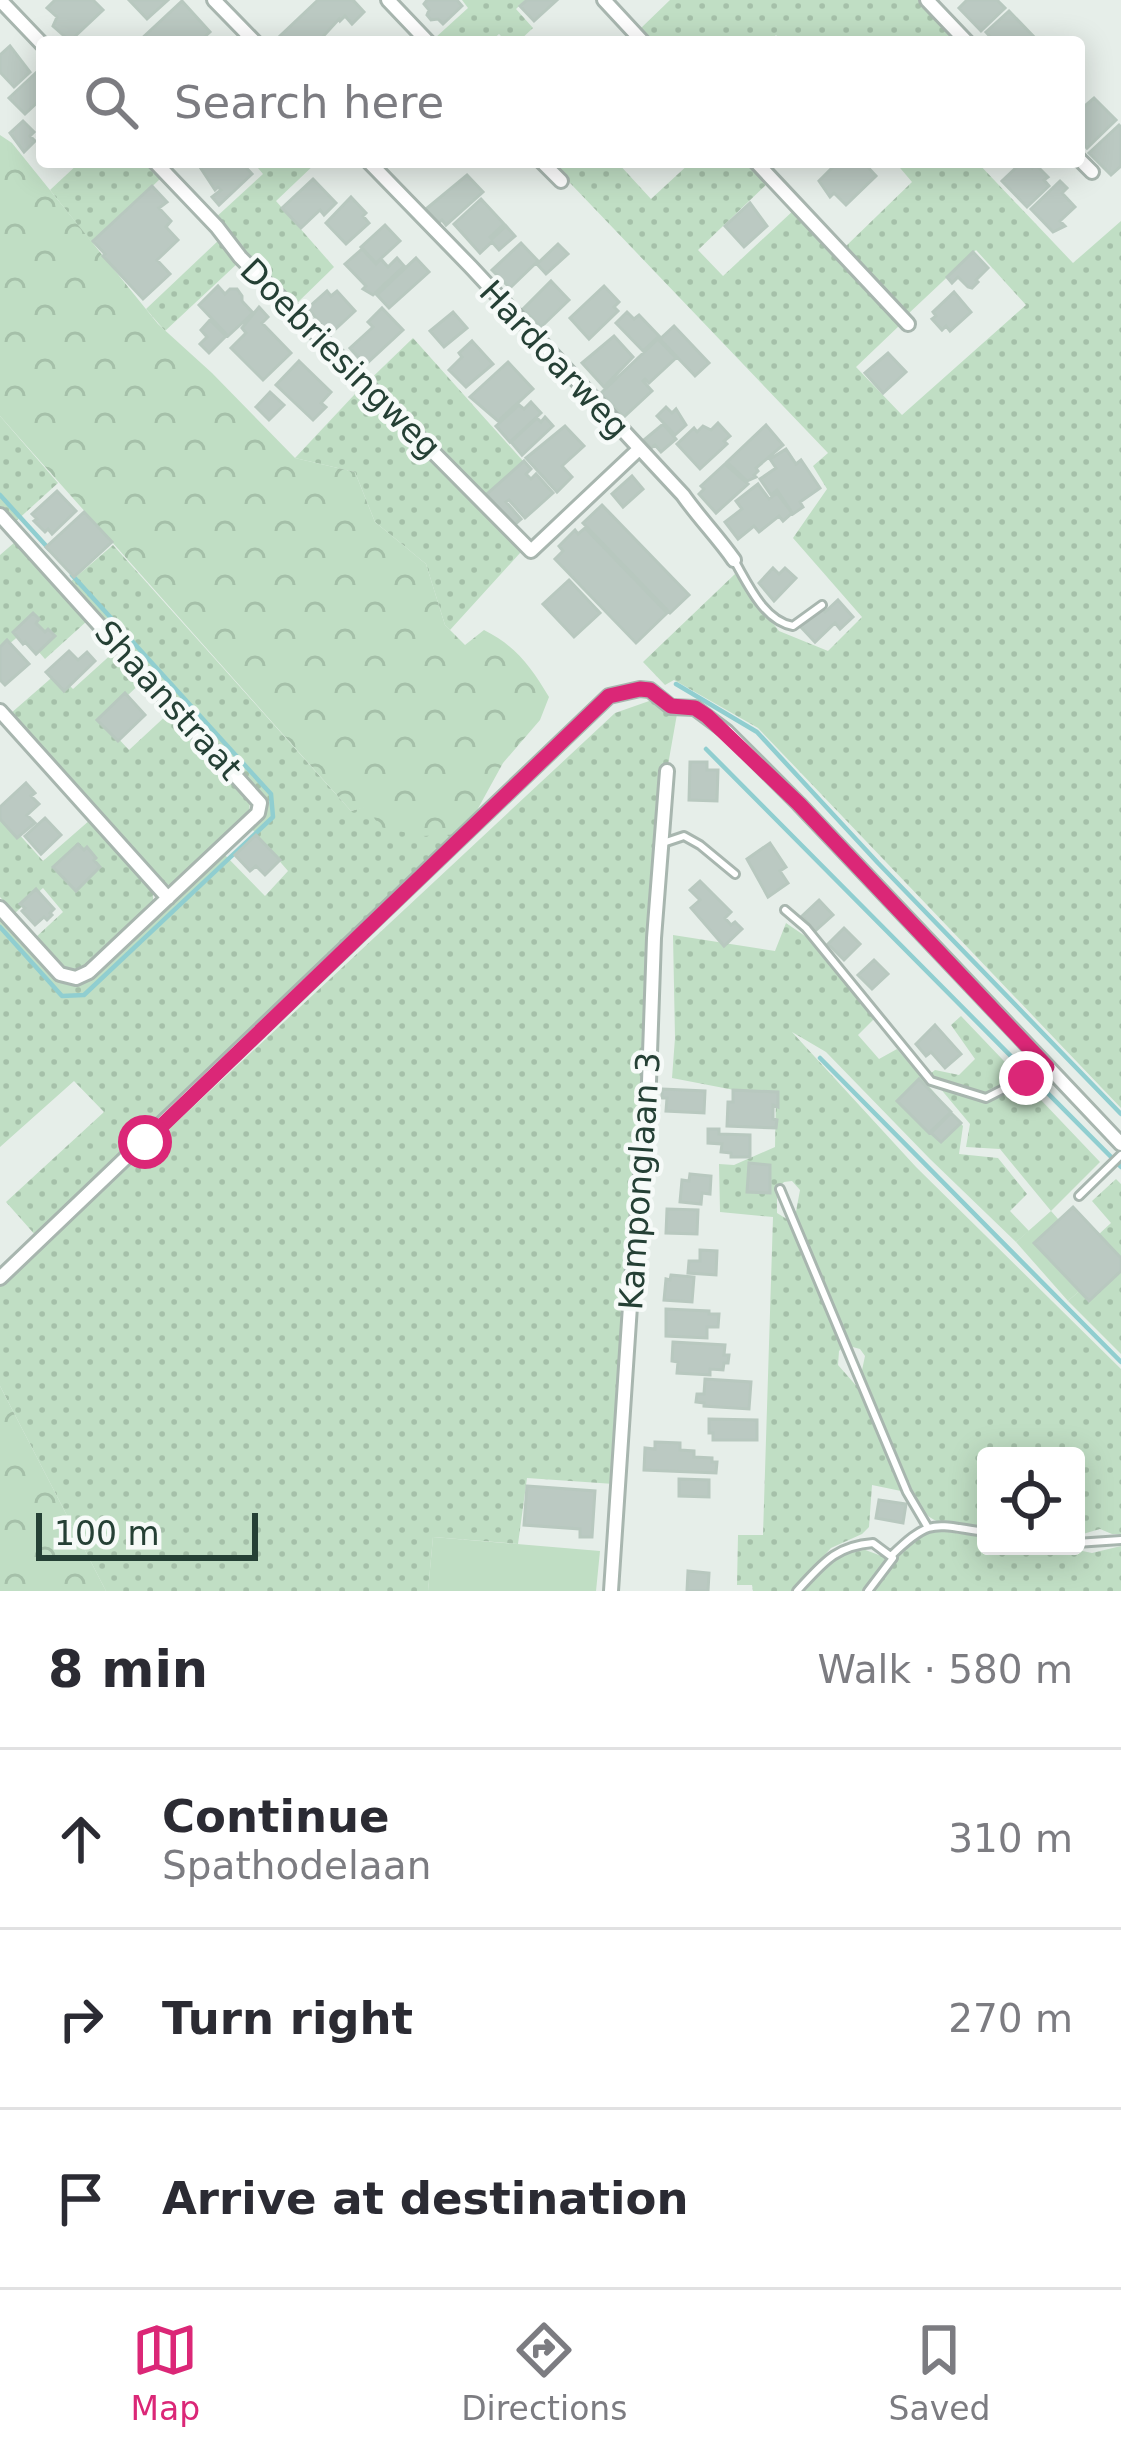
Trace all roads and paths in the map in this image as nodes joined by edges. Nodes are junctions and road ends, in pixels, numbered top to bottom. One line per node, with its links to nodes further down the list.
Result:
1 (0, 0): 10 (street)
2 (214, 0): 6 (street)
3 (388, 0): 7 (street)
4 (604, 0): 8 (street)
5 (927, 0): 9 (street)
6 (249, 36)
7 (422, 36)
8 (637, 36)
9 (961, 36)
10 (36, 38)
11 (1085, 164): 16 (street)
12 (160, 168): 19 (street, Doebriesingweg)
13 (375, 168): 19 (street, Hardoarweg)
14 (548, 168): 17 (street)
15 (762, 168): 18 (street)
16 (1092, 172)
17 (561, 181)
18 (908, 324)
19 (638, 450): 21 (street, Hardoarweg)
20 (0, 515): 27 (street, Shaanstraat)
21 (734, 560): 22 (lane)
22 (822, 605)
23 (0, 711): 27 (street)
24 (667, 770): 25 (street, Kamponglaan 3)
25 (662, 843): 26 (lane); 41 (street, Kamponglaan 3)
26 (735, 874)
27 (168, 898): 28 (street, Shaanstraat)
28 (0, 908)
29 (784, 910): 30 (lane)
30 (1047, 1067): 31 (street); 35 (street)
31 (1121, 1144)
32 (1121, 1155): 34 (lane)
33 (780, 1189): 36 (lane)
34 (1078, 1196)
35 (0, 1278)
36 (927, 1526): 37 (lane); 40 (lane)
37 (977, 1531)
38 (1121, 1540): 39 (lane)
39 (1085, 1542)
40 (891, 1556): 42 (lane); 43 (lane)
41 (611, 1591)
42 (797, 1591)
43 (868, 1591)

